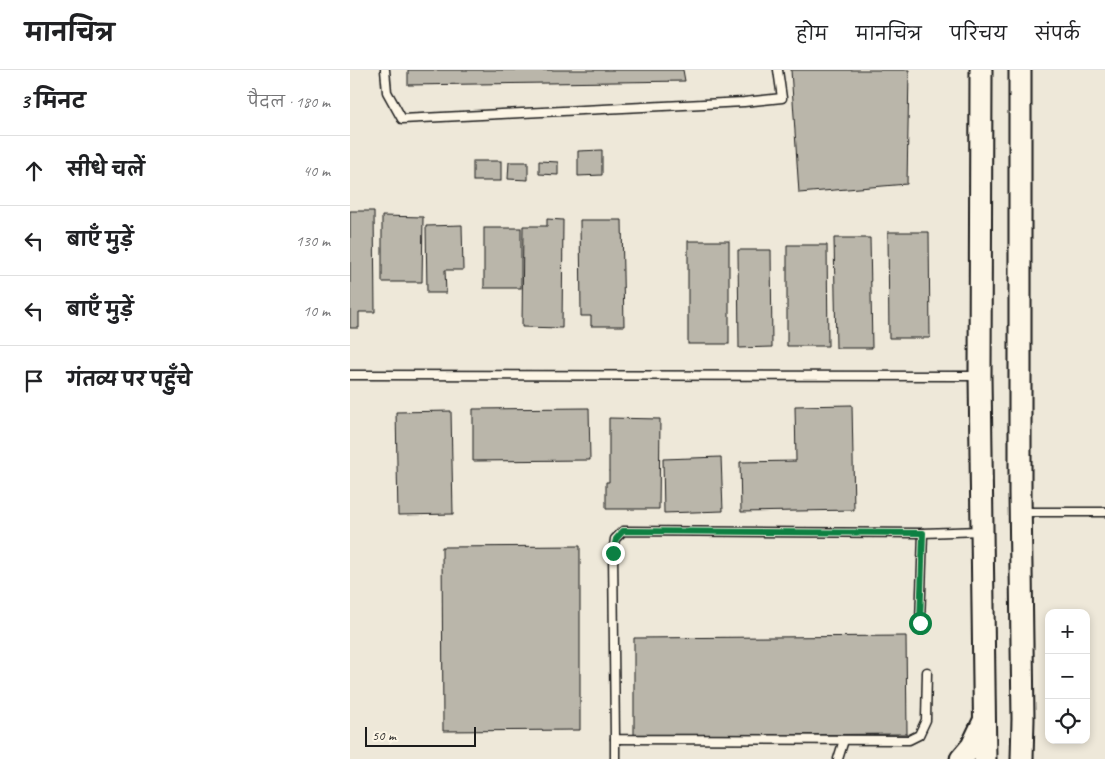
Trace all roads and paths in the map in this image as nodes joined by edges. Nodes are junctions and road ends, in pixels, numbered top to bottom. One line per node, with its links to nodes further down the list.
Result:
1 (385, 70): 2 (lane)
2 (778, 70)
3 (982, 70): 6 (street)
4 (1020, 70): 7 (street)
5 (350, 376): 6 (lane)
6 (980, 376): 9 (street)
7 (1020, 512): 8 (lane); 13 (street)
8 (1105, 512)
9 (981, 531): 10 (lane); 14 (street)
10 (923, 533): 11 (lane); 15 (lane)
11 (920, 623)
12 (927, 672): 16 (lane)
13 (1023, 719): 21 (street); 22 (street)
14 (984, 720): 19 (street); 20 (street)
15 (614, 739): 16 (lane); 17 (lane)
16 (844, 740): 18 (lane)
17 (615, 759)
18 (838, 759)
19 (961, 759)
20 (985, 759)
21 (1022, 759)
22 (1038, 759)

